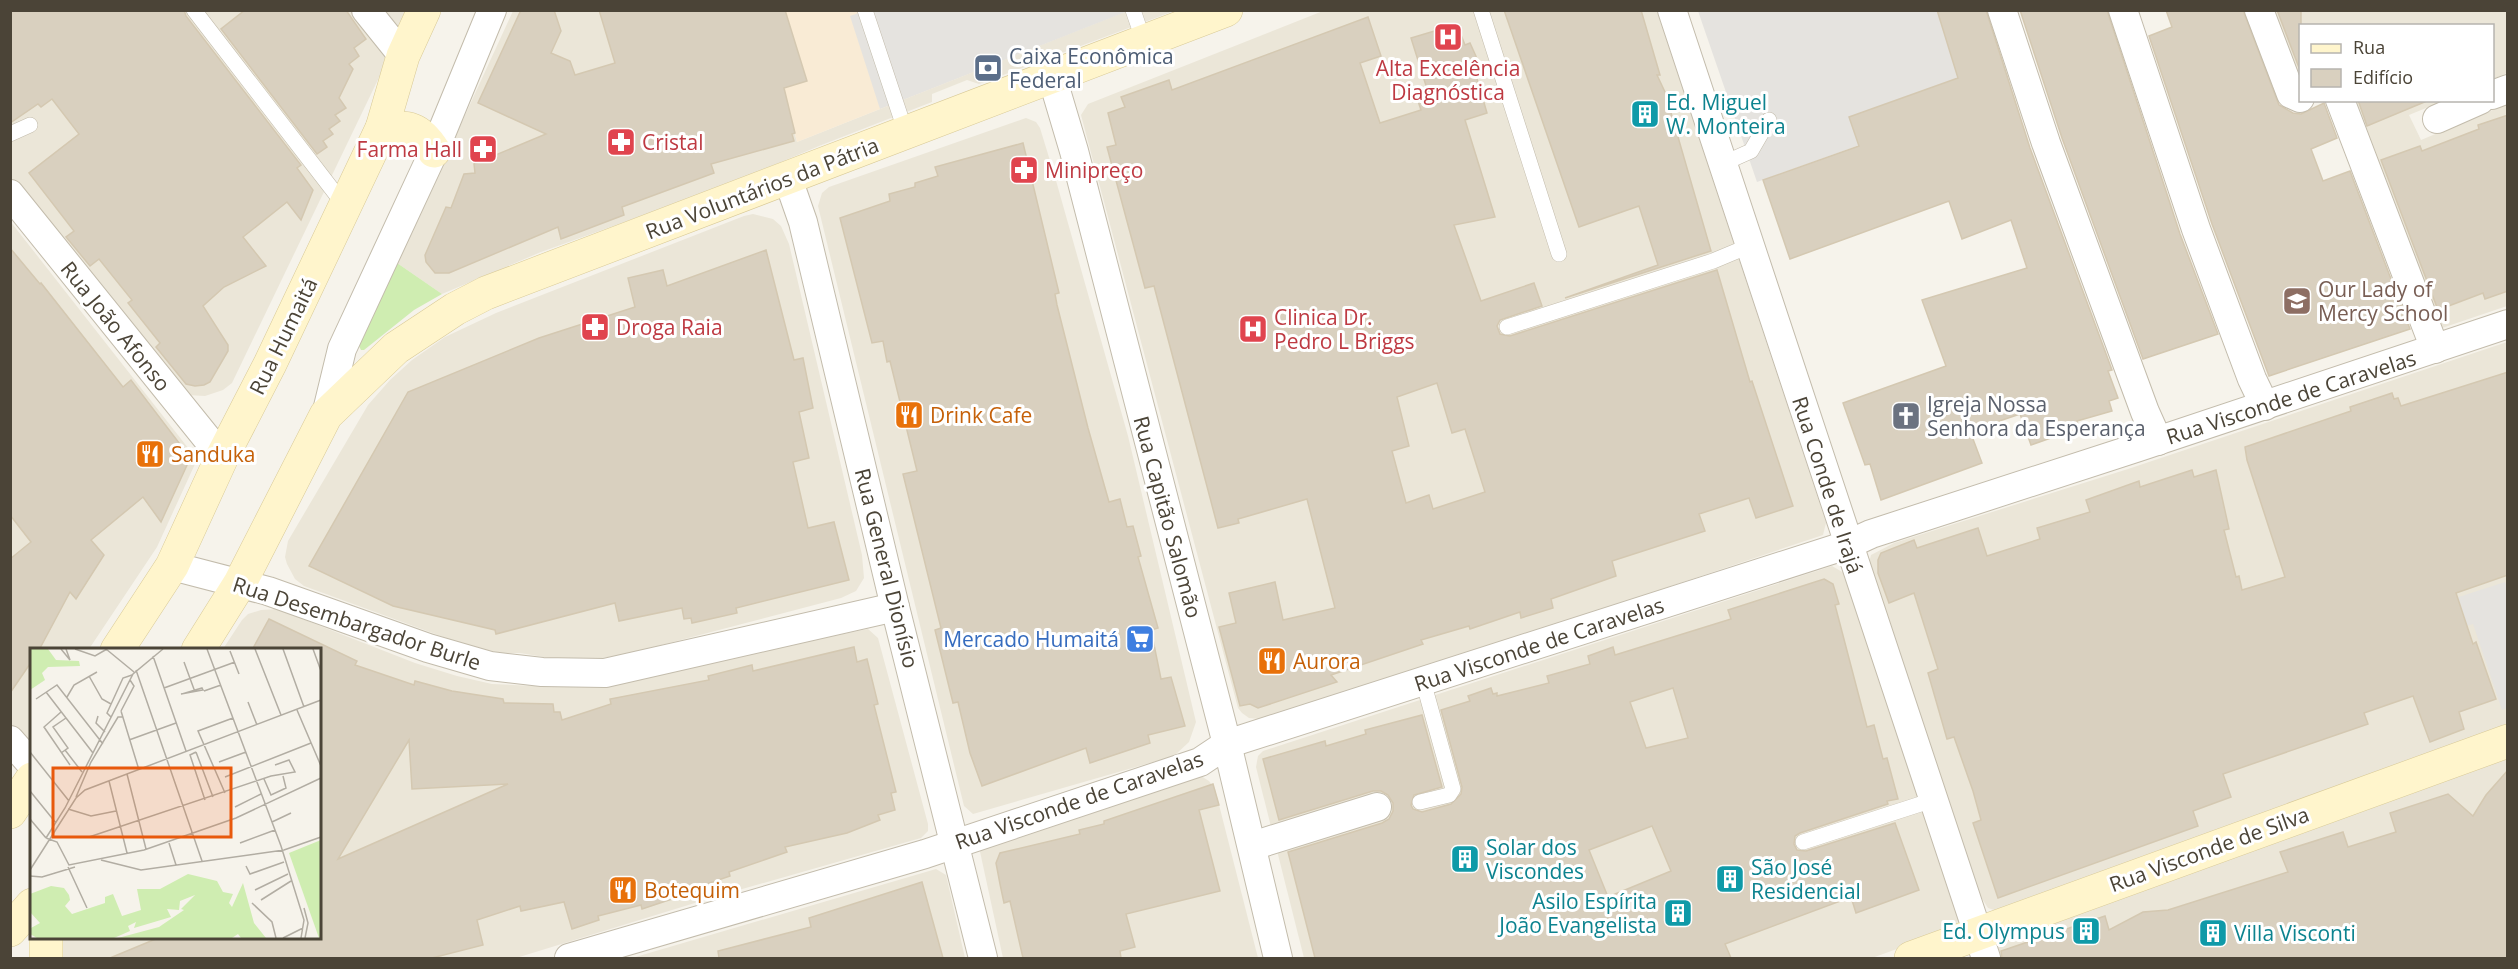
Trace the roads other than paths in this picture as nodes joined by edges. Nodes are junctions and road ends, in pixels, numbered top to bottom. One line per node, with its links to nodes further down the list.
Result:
1 (194, 10): 31 (lane)
2 (366, 10): 14 (street)
3 (423, 10): 14 (main road, Rua Humaitá)
4 (492, 10): 27 (street)
5 (865, 10): 25 (lane)
6 (1133, 10): 13 (lane)
7 (1481, 10): 33 (lane)
8 (1672, 10): 28 (street, Rua Conde de Irajá)
9 (2123, 10): 37 (street)
10 (2259, 10): 18 (street)
11 (1216, 12): 13 (main road, Rua Voluntários da Pátria)
12 (1997, 23): 39 (street)
13 (1144, 42): 15 (main road, Rua Voluntários da Pátria)
14 (403, 56): 24 (main road, Rua Humaitá)
15 (1052, 77): 25 (main road, Rua Voluntários da Pátria); 50 (street, Rua Capitão Salomão)
16 (2508, 89): 17 (street)
17 (2494, 95)
18 (2299, 97)
19 (2341, 102): 36 (street)
20 (2475, 102): 21 (street)
21 (2437, 119)
22 (1769, 120): 28 (lane)
23 (30, 125): 26 (lane)
24 (382, 128): 27 (main road); 31 (main road, Rua Humaitá)
25 (906, 133): 29 (main road, Rua Voluntários da Pátria)
26 (10, 134)
27 (434, 151): 38 (street)
28 (1722, 164): 32 (street, Rua Conde de Irajá)
29 (788, 179): 38 (main road, Rua Voluntários da Pátria); 44 (street, Rua General Dionísio)
30 (10, 194): 40 (street, Rua João Afonso)
31 (345, 206): 40 (main road, Rua Humaitá)
32 (1749, 246): 35 (lane); 41 (street, Rua Conde de Irajá)
33 (1559, 254)
34 (2508, 324): 36 (street, Rua Visconde de Caravelas)
35 (1506, 327)
36 (2435, 349): 37 (street, Rua Visconde de Caravelas)
37 (2265, 406): 39 (street, Rua Visconde de Caravelas)
38 (326, 415): 43 (main road)
39 (2149, 444): 41 (street, Rua Visconde de Caravelas)
40 (222, 458): 42 (main road, Rua Humaitá)
41 (1847, 545): 47 (street, Rua Visconde de Caravelas); 53 (street, Rua Conde de Irajá)
42 (172, 566): 43 (street, Rua Desembargador Burle); 45 (main road, Rua Humaitá)
43 (240, 583): 44 (street, Rua Desembargador Burle); 46 (main road)
44 (896, 607): 58 (street, Rua General Dionísio)
45 (118, 648)
46 (199, 648)
47 (1423, 681): 50 (street, Rua Visconde de Caravelas); 54 (lane)
48 (10, 740): 51 (street)
49 (2508, 741): 63 (main road, Rua Visconde de Silva)
50 (1227, 744): 58 (street, Rua Visconde de Caravelas); 59 (street, Rua Capitão Salomão)
51 (30, 763)
52 (30, 782): 56 (main road)
53 (1933, 800): 57 (lane); 63 (street, Rua Conde de Irajá)
54 (1420, 802)
55 (1377, 807): 59 (street)
56 (10, 812)
57 (1803, 842)
58 (956, 843): 65 (street, Rua Visconde de Caravelas); 66 (street, Rua General Dionísio)
59 (1252, 846): 67 (street, Rua Capitão Salomão)
60 (30, 907): 61 (main road)
61 (10, 930)
62 (45, 939): 64 (main road)
63 (1982, 946): 68 (main road, Rua Visconde de Silva)
64 (46, 958)
65 (569, 958)
66 (983, 958)
67 (1278, 958)
68 (1911, 958)

